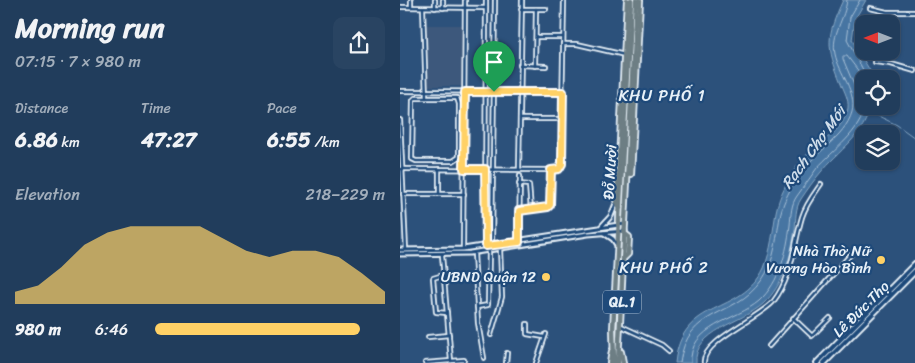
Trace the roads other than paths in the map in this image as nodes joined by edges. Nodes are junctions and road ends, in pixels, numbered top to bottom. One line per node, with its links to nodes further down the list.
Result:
1 (411, 0): 13 (street)
2 (435, 0): 15 (street)
3 (443, 0): 16 (street)
4 (465, 0): 17 (street)
5 (486, 0): 18 (street)
6 (495, 0): 37 (street)
7 (522, 0): 20 (street)
8 (564, 0): 25 (street)
9 (629, 0): 27 (highway, Đỗ Mười / QL.1); 59 (highway, Đỗ Mười / QL.1)
10 (636, 0): 54 (highway, Đỗ Mười / QL.1)
11 (640, 0): 54 (highway, Đỗ Mười / QL.1)
12 (400, 7): 13 (street)
13 (411, 7): 14 (street)
14 (423, 8): 15 (street); 34 (street)
15 (435, 8): 16 (street)
16 (443, 8): 17 (street)
17 (465, 8): 18 (street); 35 (street)
18 (486, 8): 36 (street)
19 (870, 8): 23 (street)
20 (522, 9): 21 (street); 29 (street)
21 (536, 9): 22 (street); 24 (street)
22 (546, 9)
23 (915, 12)
24 (536, 37): 25 (street); 30 (street)
25 (563, 37): 26 (street)
26 (563, 44): 27 (street); 39 (street)
27 (625, 55): 58 (highway, Đỗ Mười / QL.1)
28 (875, 62): 32 (street)
29 (520, 65): 30 (street); 38 (street)
30 (535, 66): 31 (street)
31 (546, 66)
32 (915, 71)
33 (400, 91): 34 (street)
34 (426, 91): 35 (street); 40 (street)
35 (465, 92): 36 (street); 46 (street)
36 (486, 92): 37 (street); 47 (street)
37 (494, 92): 38 (street); 48 (street)
38 (520, 92): 39 (street); 41 (street)
39 (563, 92): 42 (street)
40 (426, 98): 40 (street)
41 (520, 119): 42 (street); 49 (street)
42 (563, 119): 50 (street)
43 (400, 120): 44 (street)
44 (401, 169): 45 (street); 55 (street)
45 (439, 169): 46 (street); 56 (street)
46 (464, 169): 47 (street); 57 (street)
47 (485, 169): 48 (street); 71 (street)
48 (494, 169): 49 (street); 72 (street)
49 (520, 169): 50 (street)
50 (551, 170): 60 (street)
51 (520, 176): 52 (street)
52 (520, 184): 60 (street); 61 (street)
53 (821, 184): 106 (street)
54 (629, 185): 64 (highway, Đỗ Mười / QL.1)
55 (403, 194): 56 (street); 63 (street)
56 (439, 194): 57 (street)
57 (464, 194): 75 (street)
58 (617, 201): 59 (highway, QL.1); 66 (street)
59 (621, 209): 65 (highway, Đỗ Mười / QL.1)
60 (530, 210): 61 (street)
61 (519, 211): 70 (street)
62 (400, 224): 63 (street)
63 (405, 224): 78 (street)
64 (626, 224): 65 (street); 69 (highway, Đỗ Mười / QL.1)
65 (619, 225): 66 (street); 67 (highway, Đỗ Mười / QL.1)
66 (601, 228): 70 (street)
67 (618, 231): 68 (street); 69 (street); 73 (highway, Đỗ Mười / QL.1)
68 (604, 232): 73 (street); 74 (street)
69 (626, 232): 91 (highway, Đỗ Mười / QL.1)
70 (519, 242): 72 (street)
71 (486, 246): 72 (street); 75 (street)
72 (492, 246)
73 (617, 246): 102 (highway, Đỗ Mười / QL.1)
74 (500, 248): 77 (street); 93 (street)
75 (463, 249): 78 (street)
76 (400, 250): 78 (street)
77 (489, 250): 79 (street); 86 (street)
78 (406, 252): 80 (street); 82 (street)
79 (474, 253): 82 (street); 86 (street)
80 (400, 254)
81 (851, 254): 88 (street)
82 (442, 255): 85 (street)
83 (915, 265): 92 (main road, Lê Đức Thọ)
84 (915, 271): 92 (main road, Lê Đức Thọ)
85 (443, 275): 87 (street); 87 (street)
86 (477, 307): 99 (street)
87 (447, 313): 94 (street)
88 (793, 318): 89 (street); 96 (street)
89 (830, 318)
90 (527, 324): 105 (street)
91 (621, 326): 97 (street); 102 (highway, Đỗ Mười / QL.1)
92 (855, 328): 107 (main road, Lê Đức Thọ); 108 (main road, Lê Đức Thọ)
93 (491, 335)
94 (449, 336): 95 (street); 101 (street)
95 (428, 337)
96 (769, 346)
97 (669, 351)
98 (507, 353): 104 (street)
99 (484, 358)
100 (464, 360): 101 (street)
101 (451, 361): 103 (street)
102 (616, 362)
103 (425, 363)
104 (506, 363)
105 (536, 363)
106 (704, 363)
107 (818, 363)
108 (824, 363)

